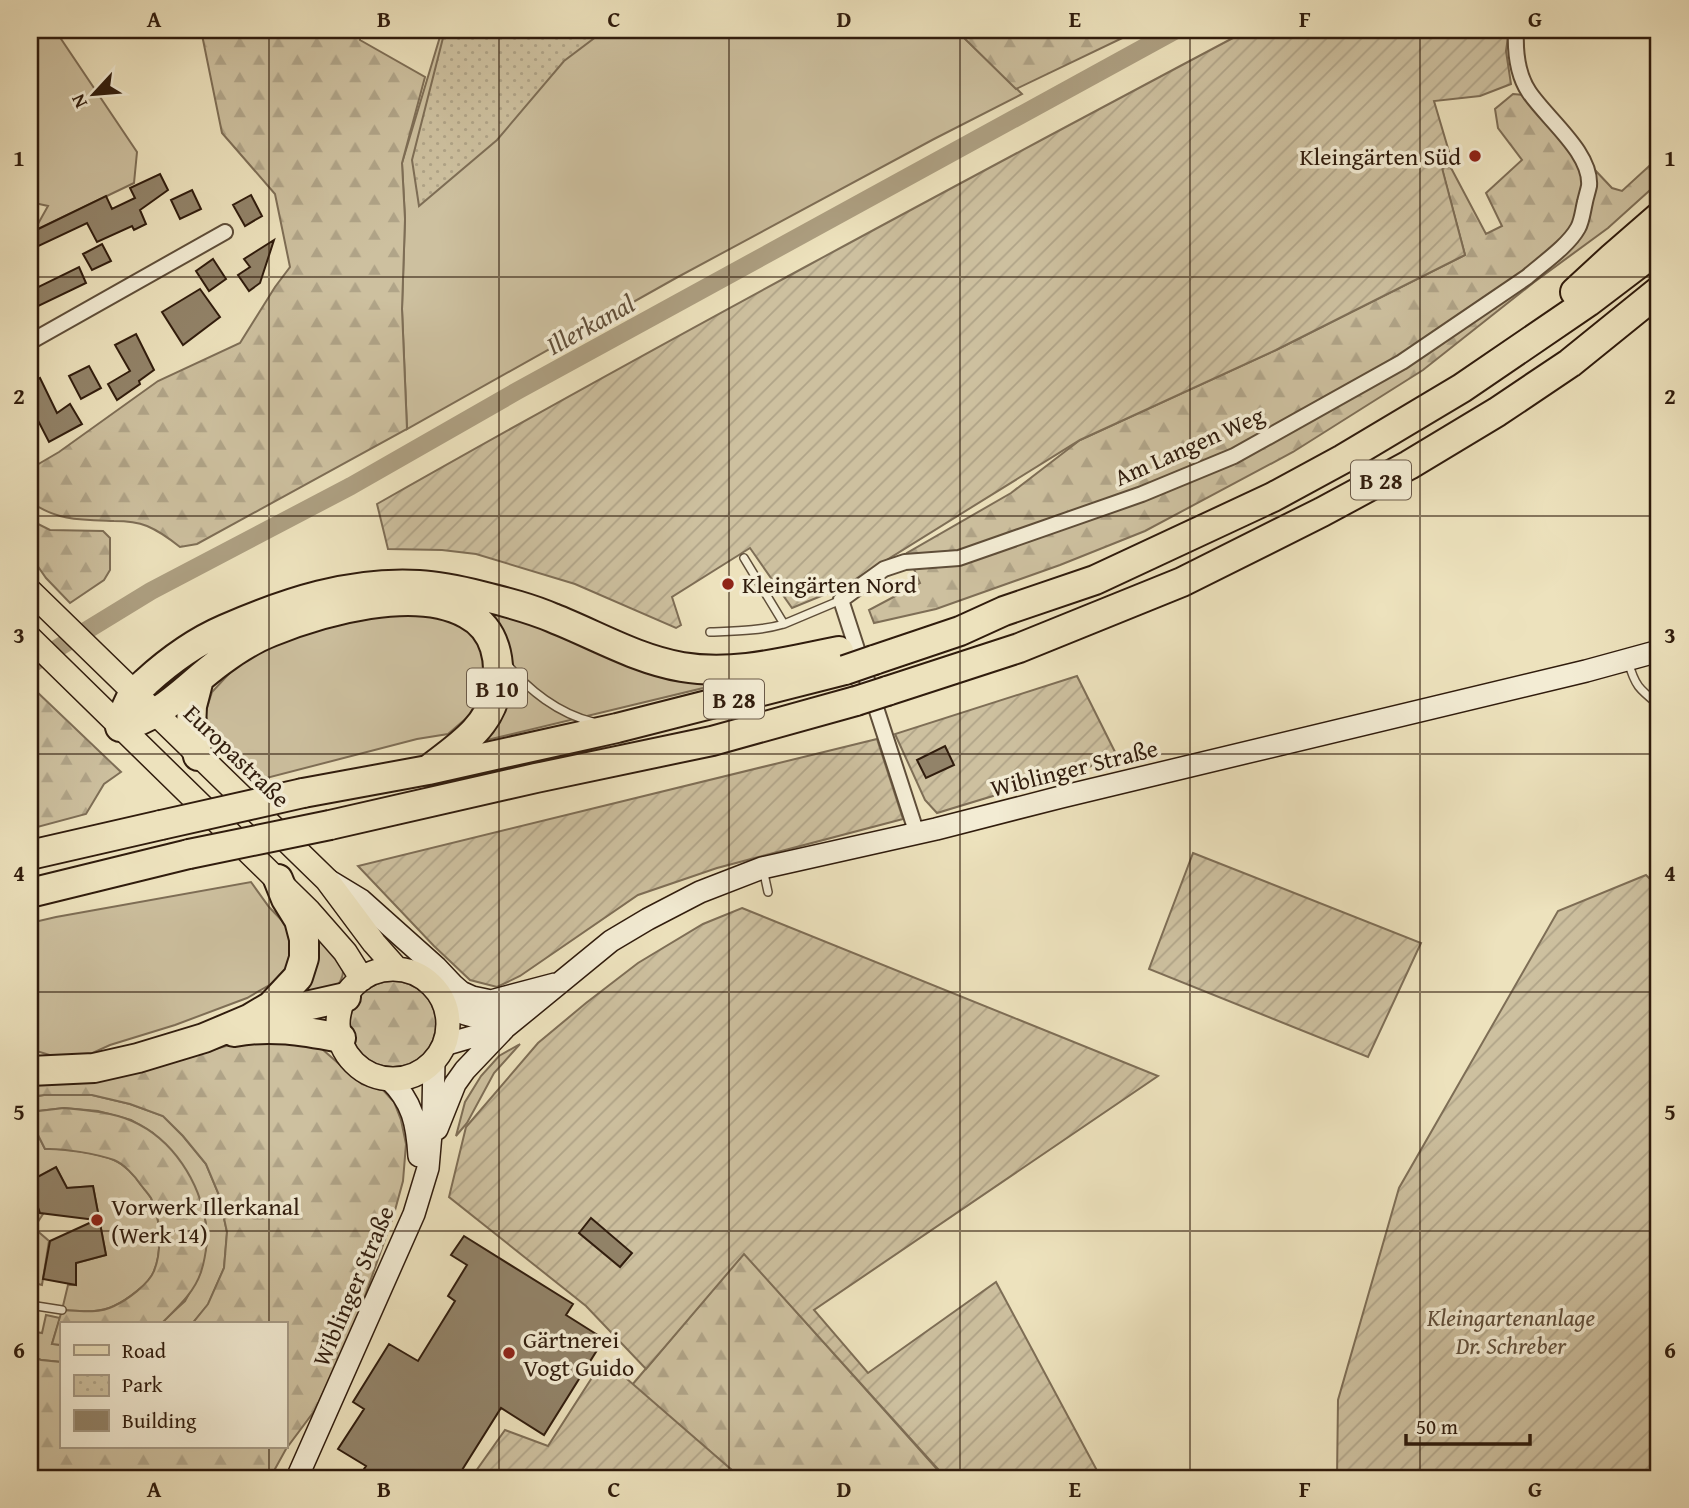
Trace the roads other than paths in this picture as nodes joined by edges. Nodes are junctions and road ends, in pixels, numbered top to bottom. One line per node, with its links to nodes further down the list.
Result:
1 (1516, 30): 12 (street, Am Langen Weg)
2 (1659, 216): 8 (highway)
3 (225, 232): 7 (street)
4 (1659, 248): 8 (highway, B 28)
5 (1659, 291): 9 (highway, B 28)
6 (1659, 315): 9 (highway)
7 (30, 342)
8 (1505, 359): 18 (highway, B 28)
9 (1570, 363): 31 (highway, B 28, bridge)
10 (744, 558): 13 (lane)
11 (34, 596): 21 (main road, Europastraße)
12 (841, 600): 13 (lane); 28 (street)
13 (784, 624): 14 (lane)
14 (710, 632)
15 (30, 638): 24 (main road)
16 (496, 651): 20 (highway, B 10); 25 (lane); 27 (highway, B 10)
17 (1659, 651): 19 (main road, Wiblinger Straße)
18 (842, 660): 21 (highway); 25 (highway, B 28)
19 (1628, 660): 22 (lane); 28 (main road, Wiblinger Straße)
20 (199, 679): 23 (highway, B 10); 26 (highway)
21 (134, 693): 23 (main road, Europastraße); 24 (highway)
22 (1659, 705)
23 (155, 714): 24 (highway, B 10); 26 (main road, Europastraße)
24 (120, 727): 32 (main road)
25 (617, 728): 27 (highway, B 28)
26 (198, 756): 33 (main road, Europastraße)
27 (428, 770): 29 (highway, B 10, bridge)
28 (917, 834): 30 (main road, Wiblinger Straße)
29 (30, 855)
30 (762, 868): 34 (lane); 38 (main road, Wiblinger Straße)
31 (102, 876): 35 (highway); 36 (highway)
32 (278, 879): 39 (main road); 42 (highway)
33 (327, 880): 37 (main road, Europastraße); 38 (main road)
34 (768, 892)
35 (30, 893)
36 (30, 911)
37 (397, 969): 39 (main road); 40 (main road)
38 (561, 983): 41 (main road, Wiblinger Straße)
39 (354, 988): 42 (highway); 45 (main road)
40 (445, 1004): 41 (main road, Wiblinger Straße); 46 (main road)
41 (534, 1006): 43 (main road, Wiblinger Straße)
42 (249, 1019): 44 (highway)
43 (506, 1027): 46 (main road, Wiblinger Straße); 51 (main road)
44 (204, 1038): 45 (highway); 48 (highway)
45 (341, 1038): 50 (main road)
46 (439, 1053): 50 (main road); 51 (main road, Wiblinger Straße)
47 (30, 1058): 48 (highway)
48 (61, 1070): 49 (highway)
49 (30, 1071)
50 (389, 1079): 52 (main road, Wiblinger Straße)
51 (430, 1147): 52 (main road, Wiblinger Straße)
52 (420, 1190): 55 (main road, Wiblinger Straße)
53 (30, 1305): 54 (lane)
54 (62, 1310)
55 (297, 1478)

